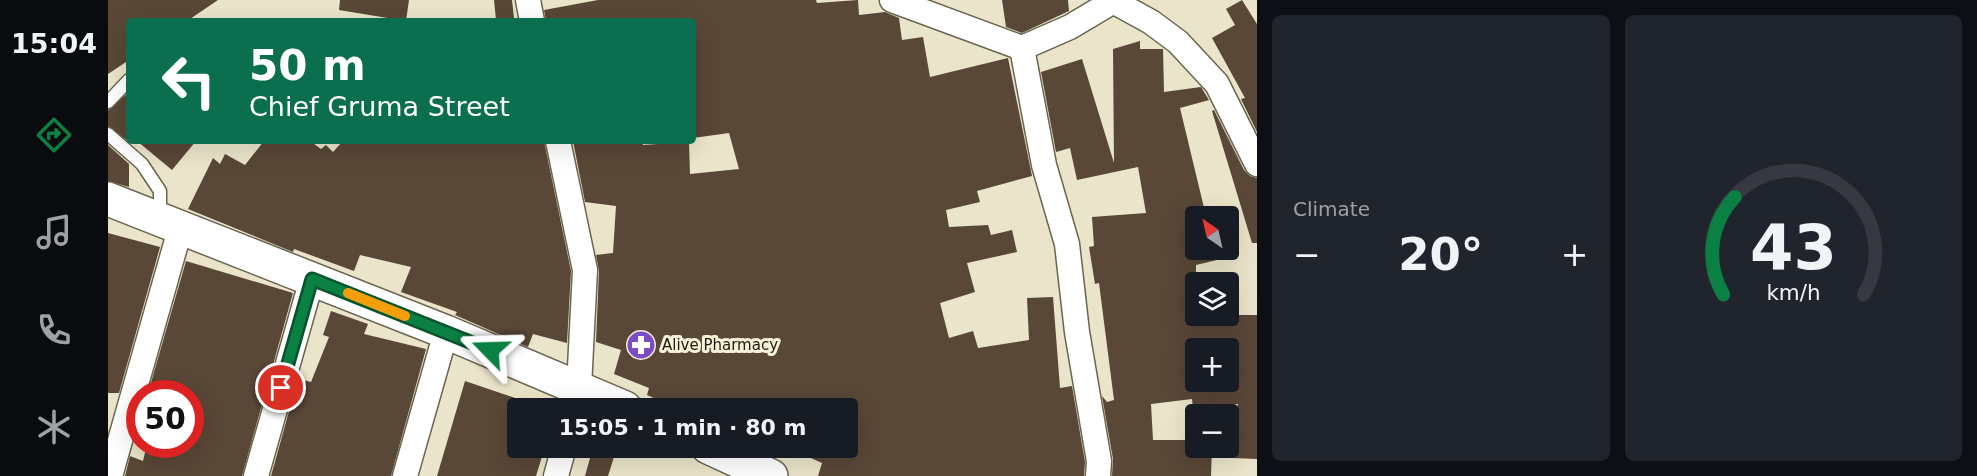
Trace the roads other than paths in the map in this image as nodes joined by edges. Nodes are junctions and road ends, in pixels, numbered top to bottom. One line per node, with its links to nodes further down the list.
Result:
1 (528, 0): 4 (street)
2 (892, 0): 5 (street)
3 (1112, 1): 5 (street); 10 (street)
4 (531, 18)
5 (1022, 48): 23 (street)
6 (126, 83): 7 (lane)
7 (108, 102)
8 (108, 134): 12 (lane)
9 (559, 144): 15 (street)
10 (1257, 164)
11 (108, 199): 12 (main road)
12 (170, 222): 13 (main road); 19 (street)
13 (312, 279): 14 (main road); 20 (street)
14 (446, 332): 15 (main road); 21 (street)
15 (576, 397)
16 (561, 458): 22 (street)
17 (729, 458): 18 (main road)
18 (758, 473)
19 (110, 476)
20 (256, 476)
21 (405, 476)
22 (556, 476)
23 (1098, 476)

